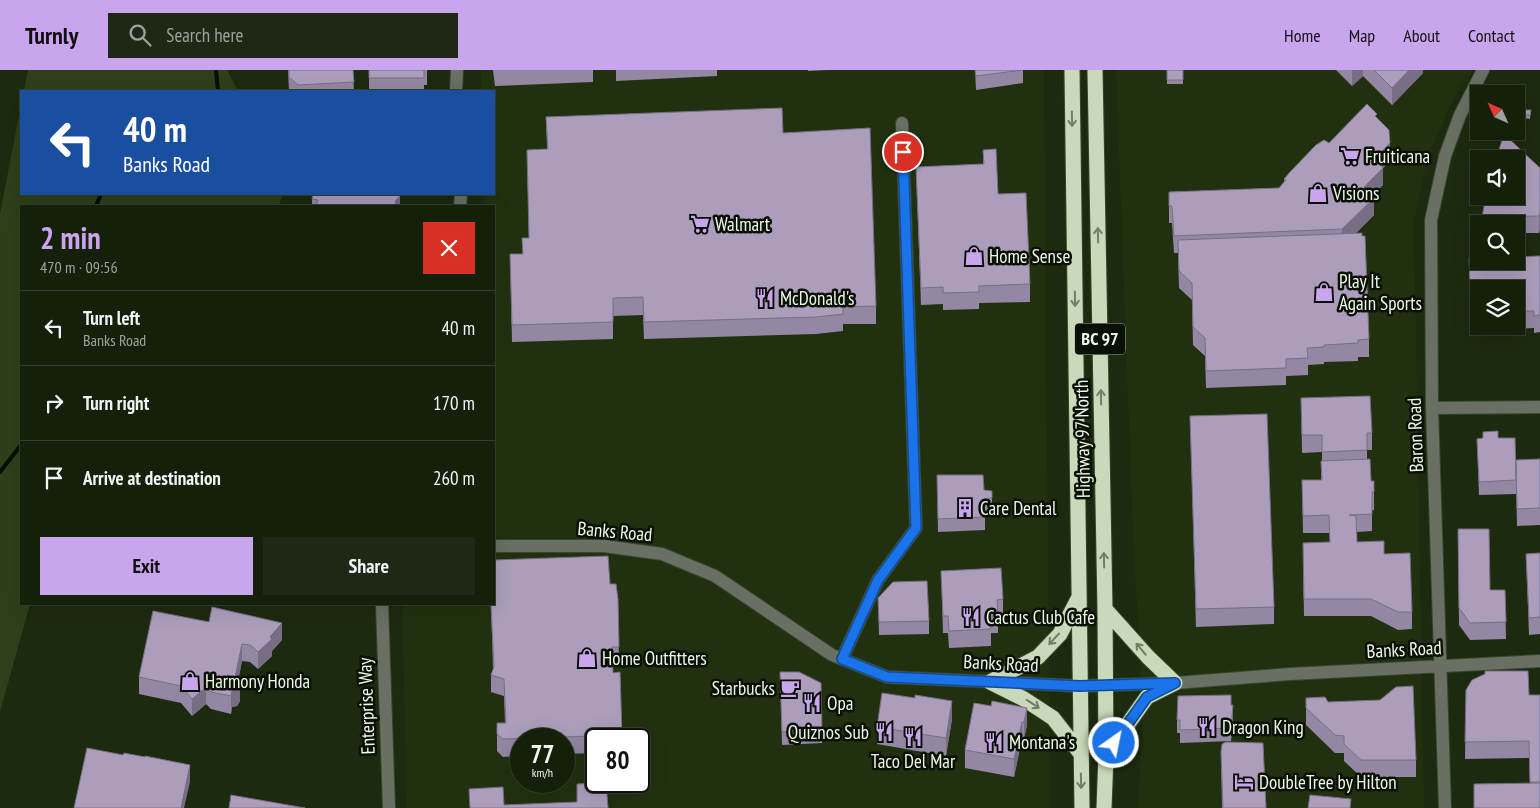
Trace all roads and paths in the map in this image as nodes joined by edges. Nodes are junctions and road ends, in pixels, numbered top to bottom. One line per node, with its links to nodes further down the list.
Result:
1 (457, 70): 5 (street)
2 (1072, 70): 10 (highway, Highway 97 North / BC 97, one-way to 10)
3 (1095, 70): 12 (highway, Highway 97 North / BC 97, one-way to 3)
4 (1483, 70): 8 (street, Baron Road)
5 (456, 90)
6 (902, 123): 13 (street)
7 (1540, 407): 8 (street)
8 (1432, 408): 15 (street, Baron Road)
9 (495, 546): 13 (street, Banks Road)
10 (1079, 598): 16 (highway, one-way to 16); 19 (highway, Highway 97 North / BC 97)
11 (382, 605): 22 (street, Enterprise Way)
12 (1105, 608): 17 (highway, one-way to 12); 18 (highway, Highway 97 North / BC 97)
13 (842, 659): 16 (street, Banks Road)
14 (1540, 661): 15 (street, Banks Road)
15 (1441, 665): 17 (street, Banks Road); 25 (street, Baron Road)
16 (990, 682): 19 (street, Banks Road); 20 (highway, one-way to 20)
17 (1175, 683): 18 (street, Banks Road); 21 (highway)
18 (1105, 685): 19 (street, Banks Road); 21 (highway, Highway 97 North / BC 97)
19 (1080, 686): 20 (highway, Highway 97 North / BC 97)
20 (1081, 754): 23 (highway, Highway 97 North / BC 97, one-way to 23)
21 (1106, 755): 24 (highway, Highway 97 North / BC 97)
22 (389, 808)
23 (1082, 808)
24 (1104, 808)
25 (1445, 808)

